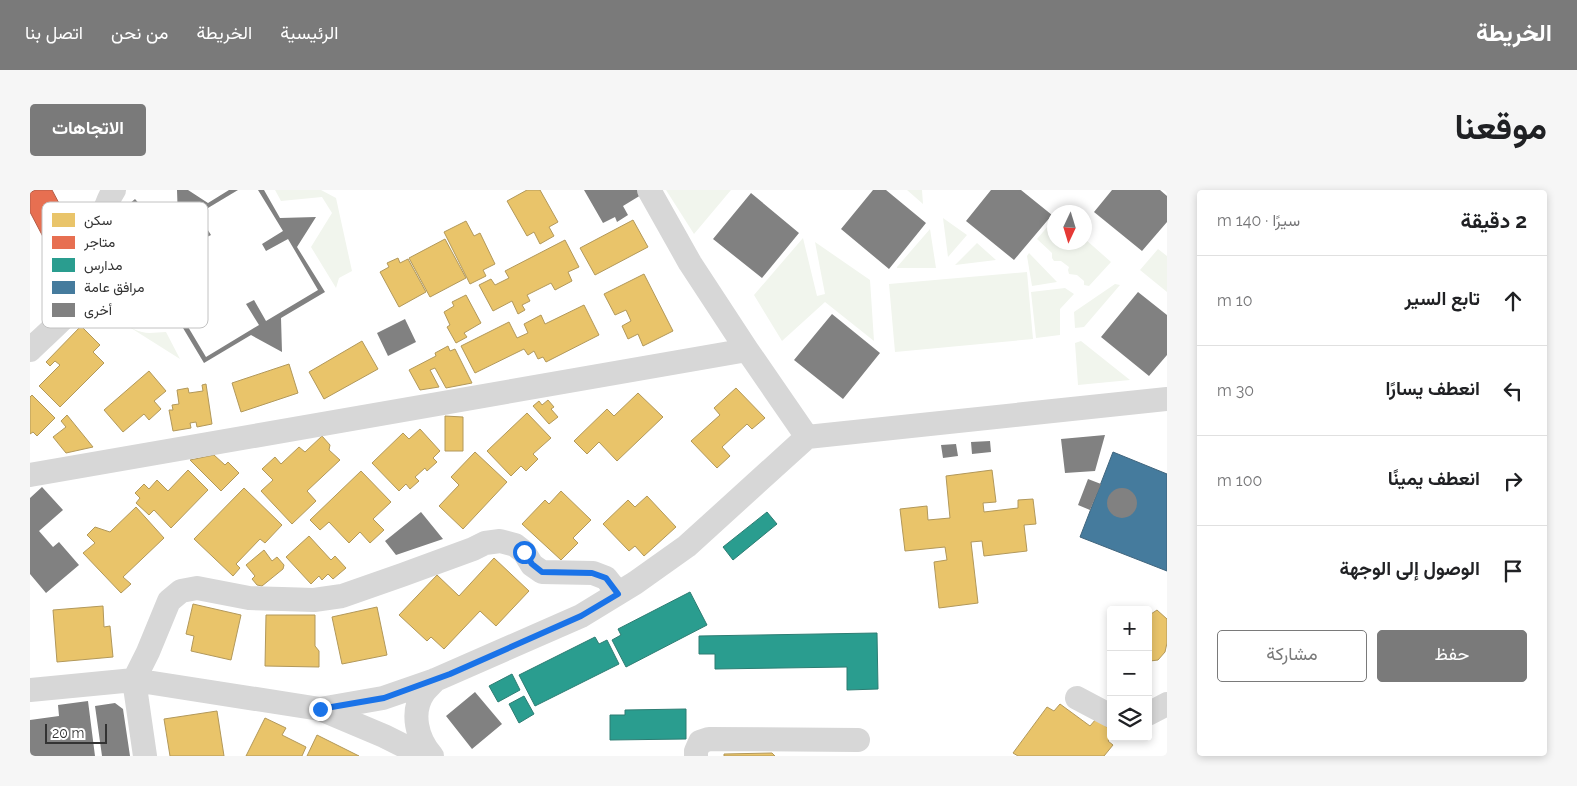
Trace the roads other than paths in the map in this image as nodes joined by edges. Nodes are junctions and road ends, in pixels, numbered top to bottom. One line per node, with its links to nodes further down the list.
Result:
1 (114, 190): 3 (street)
2 (649, 190): 6 (street)
3 (107, 202)
4 (53, 328): 5 (street)
5 (30, 350)
6 (747, 350): 8 (street); 9 (street)
7 (1167, 399): 8 (street)
8 (807, 437): 10 (street)
9 (30, 474)
10 (618, 594): 11 (street); 12 (street)
11 (134, 680): 13 (street); 16 (street); 20 (street)
12 (436, 680): 16 (street); 22 (street)
13 (30, 690)
14 (1077, 698): 18 (street)
15 (1167, 704): 17 (street)
16 (320, 709): 21 (street)
17 (1152, 712)
18 (1107, 714)
19 (858, 740): 23 (street)
20 (144, 756)
21 (424, 756)
22 (432, 756)
23 (696, 756)

